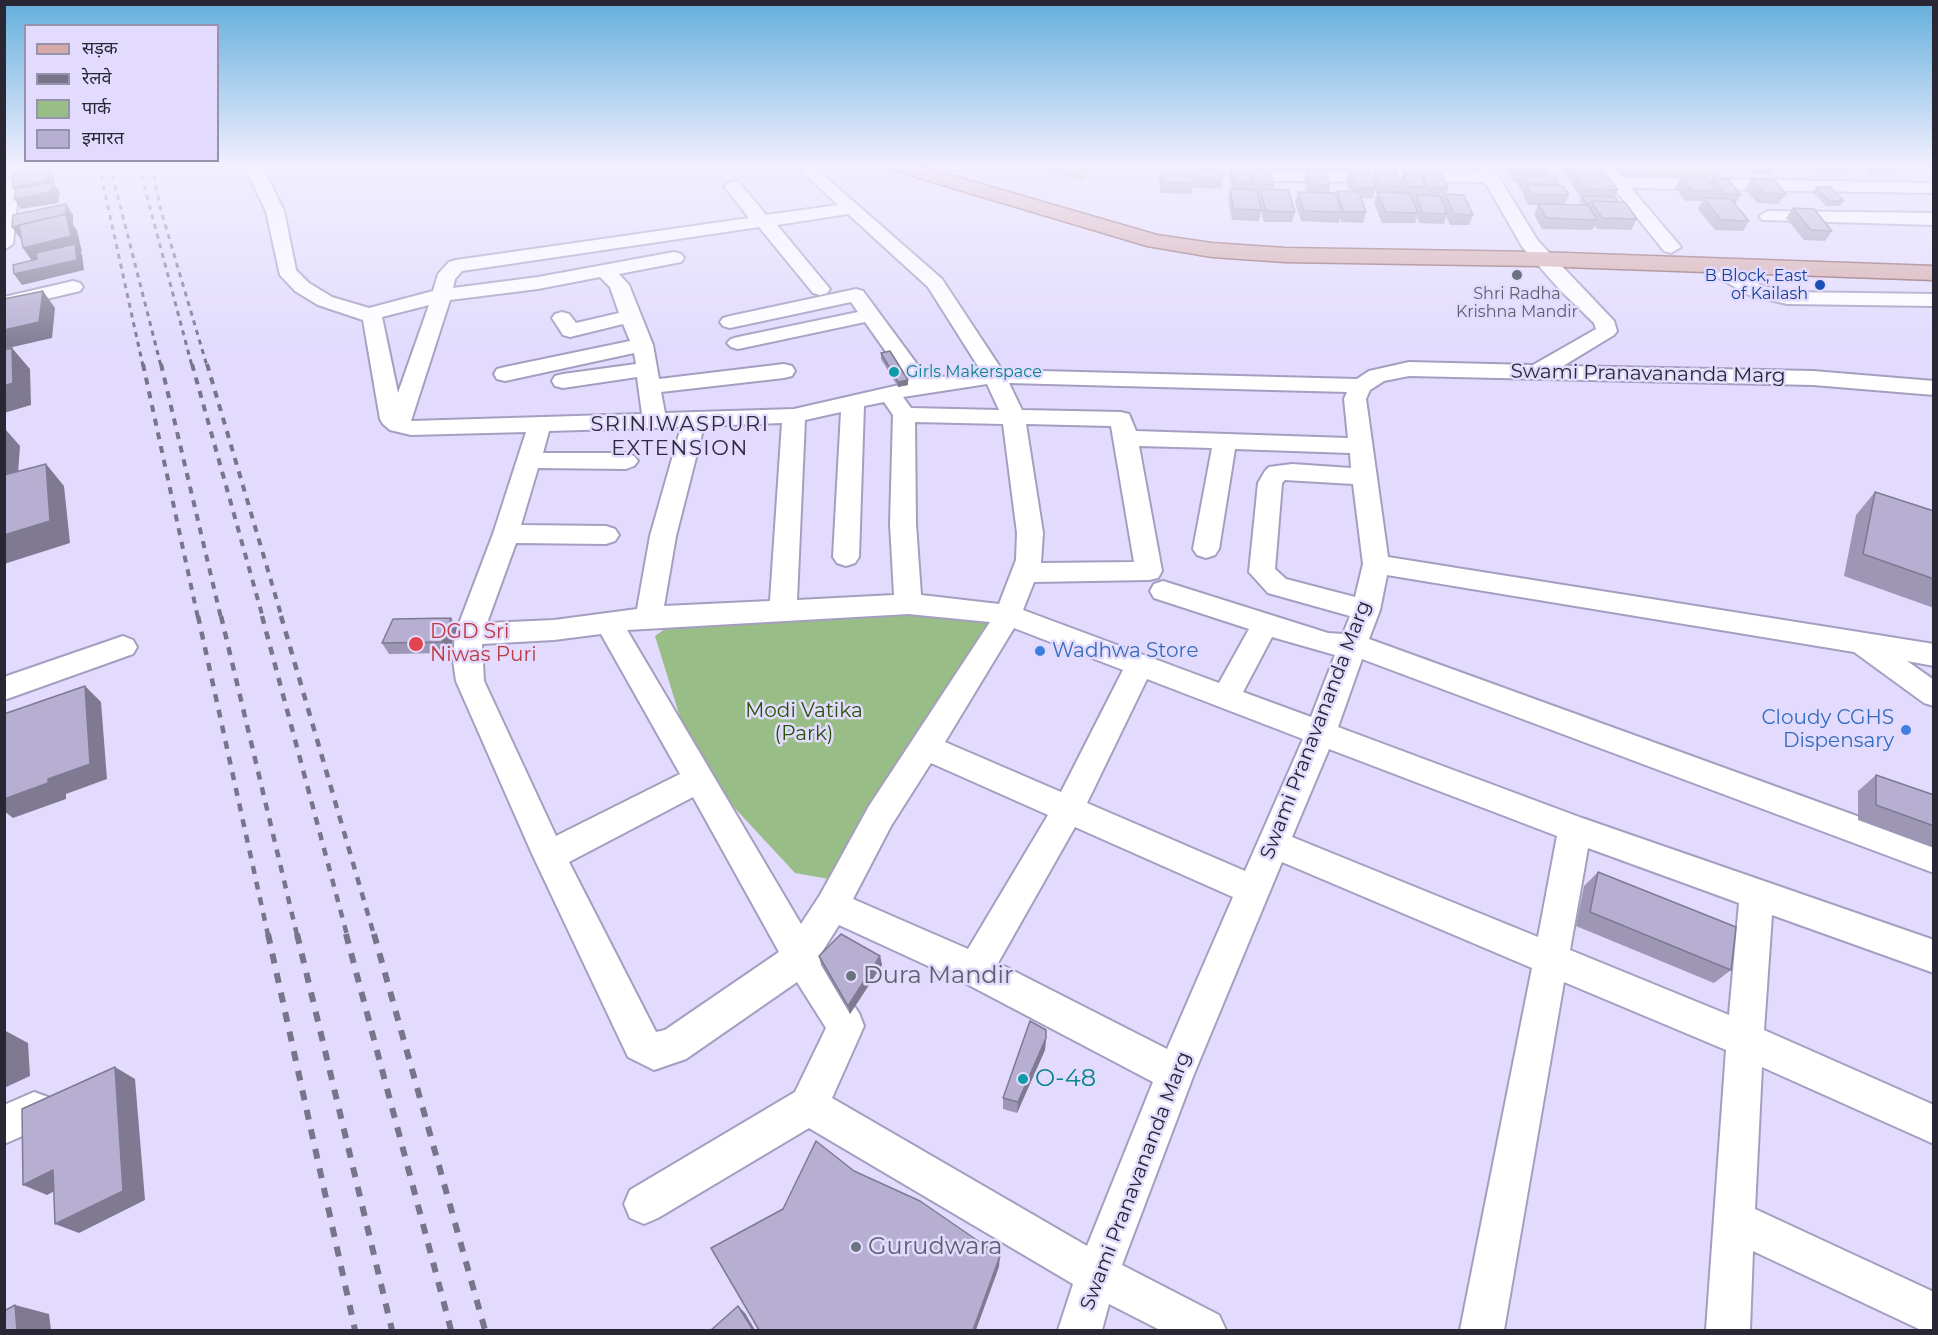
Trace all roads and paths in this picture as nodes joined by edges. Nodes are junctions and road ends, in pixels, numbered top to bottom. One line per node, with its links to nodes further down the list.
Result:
1 (6, 228): 10 (street)
2 (278, 228): 23 (street)
3 (704, 228): 20 (street)
4 (769, 228): 19 (street)
5 (874, 228): 32 (street)
6 (1112, 228): 12 (main road)
7 (1193, 228): 12 (main road)
8 (1513, 228): 12 (street)
9 (1655, 228): 11 (street)
10 (4, 244)
11 (1671, 248): 12 (main road); 13 (main road)
12 (1527, 251): 15 (main road); 31 (street)
13 (1934, 257)
14 (674, 258): 16 (street)
15 (1712, 266): 17 (main road); 21 (street)
16 (605, 271): 20 (street); 25 (street)
17 (1934, 273)
18 (73, 287): 22 (street)
19 (820, 289)
20 (442, 295): 23 (street); 45 (street)
21 (1934, 300)
22 (4, 303)
23 (368, 314): 45 (street)
24 (871, 315): 27 (street); 28 (street); 34 (street)
25 (632, 316): 26 (street); 29 (street)
26 (562, 318)
27 (730, 322)
28 (738, 343)
29 (642, 345): 33 (street); 33 (street)
30 (784, 371): 33 (street)
31 (1539, 371): 35 (street, Swami Pranavananda Marg); 36 (street, Swami Pranavananda Marg)
32 (995, 376): 34 (street); 35 (street); 41 (street)
33 (648, 378): 42 (street)
34 (922, 386): 37 (street)
35 (1361, 386): 48 (street, Swami Pranavananda Marg)
36 (1934, 388)
37 (890, 393): 38 (street); 39 (street)
38 (854, 401): 40 (street); 55 (street)
39 (904, 415): 41 (street); 59 (street)
40 (794, 416): 43 (street); 61 (street)
41 (1013, 416): 46 (street); 57 (street)
42 (654, 419): 43 (street); 44 (street)
43 (694, 420): 63 (street)
44 (540, 424): 45 (street); 49 (street)
45 (398, 425)
46 (1126, 438): 47 (street); 57 (street)
47 (1225, 440): 48 (street); 54 (street)
48 (1361, 446): 51 (street, Swami Pranavananda Marg)
49 (527, 460): 50 (street); 52 (street)
50 (626, 461)
51 (1366, 477): 56 (street, Swami Pranavananda Marg); 60 (street)
52 (506, 534): 53 (street); 66 (street)
53 (606, 535)
54 (1206, 549)
55 (846, 557)
56 (1376, 564): 60 (street, Swami Pranavananda Marg); 67 (street)
57 (1025, 573): 62 (street)
58 (1163, 591): 65 (street)
59 (908, 604): 61 (street); 62 (street)
60 (1366, 610): 68 (street, Swami Pranavananda Marg)
61 (783, 611): 63 (street)
62 (1008, 615): 71 (street); 76 (street)
63 (649, 617): 64 (street)
64 (608, 622): 66 (street); 77 (street)
65 (1266, 623): 68 (street); 74 (street)
66 (469, 634): 81 (street)
67 (1861, 644): 70 (street); 73 (street)
68 (1354, 645): 75 (street, Swami Pranavananda Marg); 82 (street)
69 (123, 647): 72 (street)
70 (1934, 655)
71 (1140, 665): 74 (street); 78 (street)
72 (4, 689)
73 (1934, 694)
74 (1225, 698): 75 (street)
75 (1320, 734): 79 (street); 80 (street, Swami Pranavananda Marg)
76 (925, 747): 78 (street); 85 (street)
77 (699, 779): 81 (street); 86 (street)
78 (1068, 809): 83 (street); 89 (street)
79 (1575, 829): 84 (street); 88 (street)
80 (1274, 844): 83 (street, Swami Pranavananda Marg); 88 (street)
81 (549, 856): 86 (street)
82 (1934, 860)
83 (1253, 890): 91 (street, Swami Pranavananda Marg)
84 (1757, 893): 87 (street); 90 (street)
85 (832, 906): 86 (street); 89 (street)
86 (800, 955): 92 (street)
87 (1934, 957)
88 (1549, 959): 90 (street); 100 (street)
89 (975, 970): 91 (street)
90 (1745, 1040): 93 (street); 95 (street)
91 (1175, 1073): 96 (street, Swami Pranavananda Marg)
92 (809, 1106): 94 (street); 96 (street)
93 (1934, 1125)
94 (644, 1204)
95 (1735, 1221): 97 (street); 101 (street)
96 (1096, 1275): 98 (street, Swami Pranavananda Marg); 99 (street)
97 (1934, 1314)
98 (1080, 1330)
99 (1204, 1330)
100 (1482, 1330)
101 (1728, 1330)

